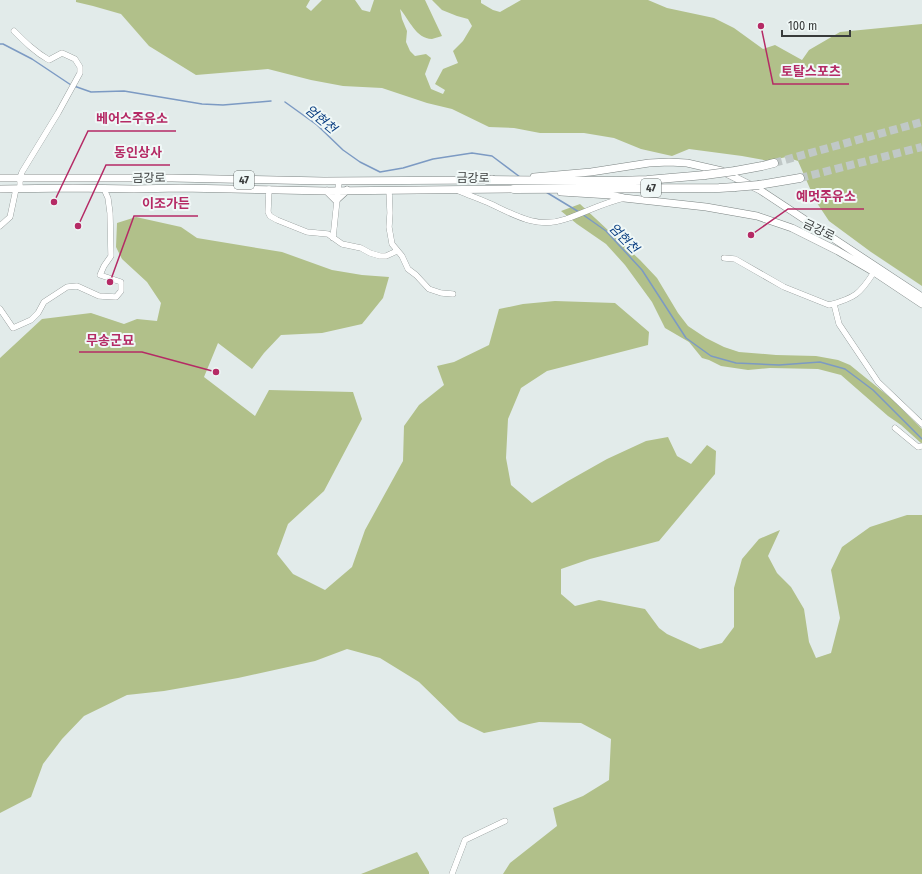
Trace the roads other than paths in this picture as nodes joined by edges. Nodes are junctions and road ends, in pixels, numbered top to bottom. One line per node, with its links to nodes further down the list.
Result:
1 (14, 31): 4 (street)
2 (774, 163): 6 (highway, 47, bridge)
3 (0, 178): 4 (main road, 금강로 / 47)
4 (20, 178): 8 (main road, 금강로 / 47); 10 (street)
5 (800, 178): 17 (highway, 47, bridge)
6 (549, 179): 7 (highway, 47); 28 (main road, 금강로)
7 (492, 180): 8 (main road, 금강로 / 47)
8 (339, 181): 19 (street)
9 (0, 189): 10 (main road, 금강로 / 47)
10 (18, 189): 11 (main road, 금강로 / 47); 22 (street)
11 (104, 189): 12 (main road, 금강로 / 47); 31 (street)
12 (269, 189): 18 (main road, 금강로 / 47); 23 (street)
13 (453, 189): 14 (main road, 금강로 / 47); 16 (main road, 금강로 / 47); 20 (street)
14 (514, 189): 17 (highway, 47)
15 (347, 190): 16 (main road, 금강로 / 47); 19 (main road, 금강로 / 47); 21 (main road)
16 (389, 190): 24 (street)
17 (569, 190): 20 (main road, 금강로)
18 (327, 191): 19 (main road, 금강로 / 47); 21 (main road)
19 (338, 191): 21 (street)
20 (624, 198): 26 (main road, 금강로)
21 (336, 200): 23 (street)
22 (0, 226)
23 (333, 238): 24 (street)
24 (397, 251): 27 (street)
25 (724, 258): 29 (street)
26 (874, 272): 29 (street); 30 (main road, 금강로)
27 (453, 294)
28 (922, 297)
29 (834, 304): 32 (street)
30 (922, 304)
31 (0, 309)
32 (922, 424)
33 (895, 428): 34 (street)
34 (920, 446)
35 (505, 821): 36 (street)
36 (452, 874)

